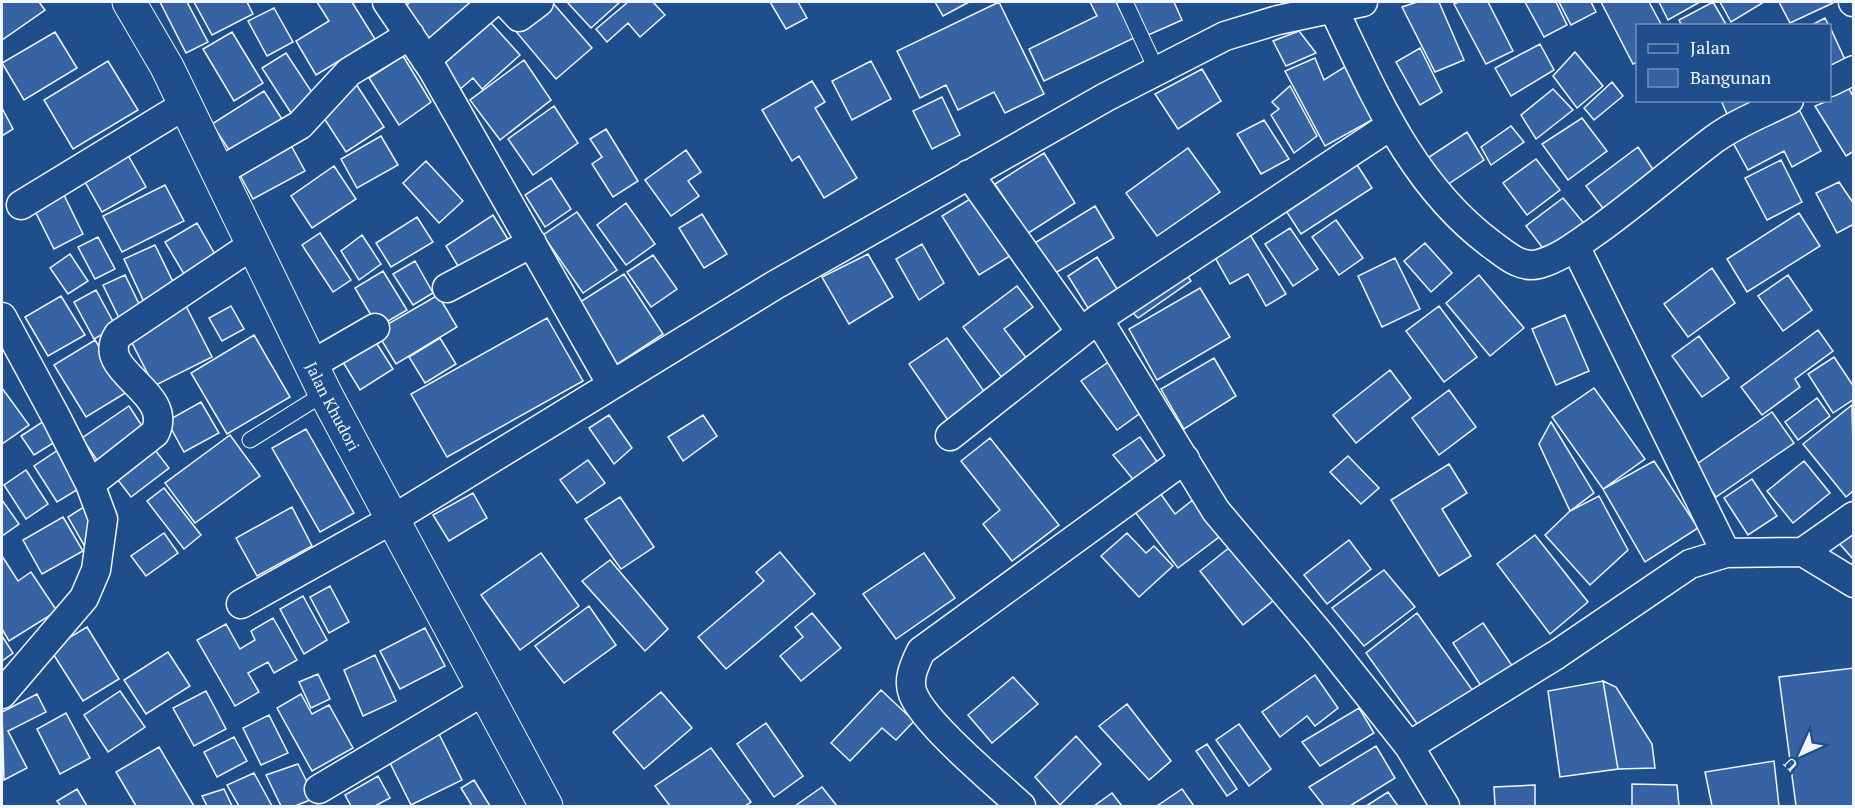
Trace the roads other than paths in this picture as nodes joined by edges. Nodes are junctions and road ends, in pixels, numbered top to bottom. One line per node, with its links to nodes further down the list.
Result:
1 (129, 2): 15 (highway, Jalan Khudori)
2 (387, 2): 9 (street)
3 (493, 2): 10 (street)
4 (505, 2): 5 (street)
5 (539, 2)
6 (1125, 2): 11 (lane)
7 (1363, 2): 8 (street)
8 (1333, 8): 11 (street); 16 (street)
9 (410, 35): 10 (street); 17 (street)
10 (426, 60): 20 (street)
11 (1157, 70): 18 (street)
12 (1854, 70): 13 (street)
13 (1831, 82)
14 (1785, 102): 22 (street)
15 (185, 105): 17 (highway, Jalan Khudori); 19 (street)
16 (1390, 126): 22 (street); 25 (street)
17 (217, 173): 21 (highway, Jalan Khudori)
18 (969, 174): 25 (street); 28 (street)
19 (21, 205)
20 (532, 243): 23 (street); 28 (street)
21 (252, 246): 27 (highway, Jalan Khudori); 32 (street)
22 (1575, 246): 36 (street)
23 (447, 288)
24 (2, 317): 32 (street)
25 (1090, 325): 29 (street); 31 (street)
26 (375, 328): 27 (street)
27 (318, 379): 30 (lane); 34 (highway, Jalan Khudori)
28 (611, 383): 34 (street)
29 (950, 436)
30 (250, 440)
31 (1185, 459): 41 (street); 44 (street)
32 (90, 484): 40 (street)
33 (1854, 516): 35 (street)
34 (393, 519): 38 (street); 39 (highway, Jalan Khudori)
35 (1803, 552): 36 (street); 37 (street)
36 (1726, 553): 41 (street)
37 (1854, 583)
38 (241, 604)
39 (484, 691): 42 (street); 43 (highway, Jalan Khudori)
40 (2, 694)
41 (1409, 746): 45 (street)
42 (319, 789)
43 (546, 807)
44 (1021, 807)
45 (1445, 807)

